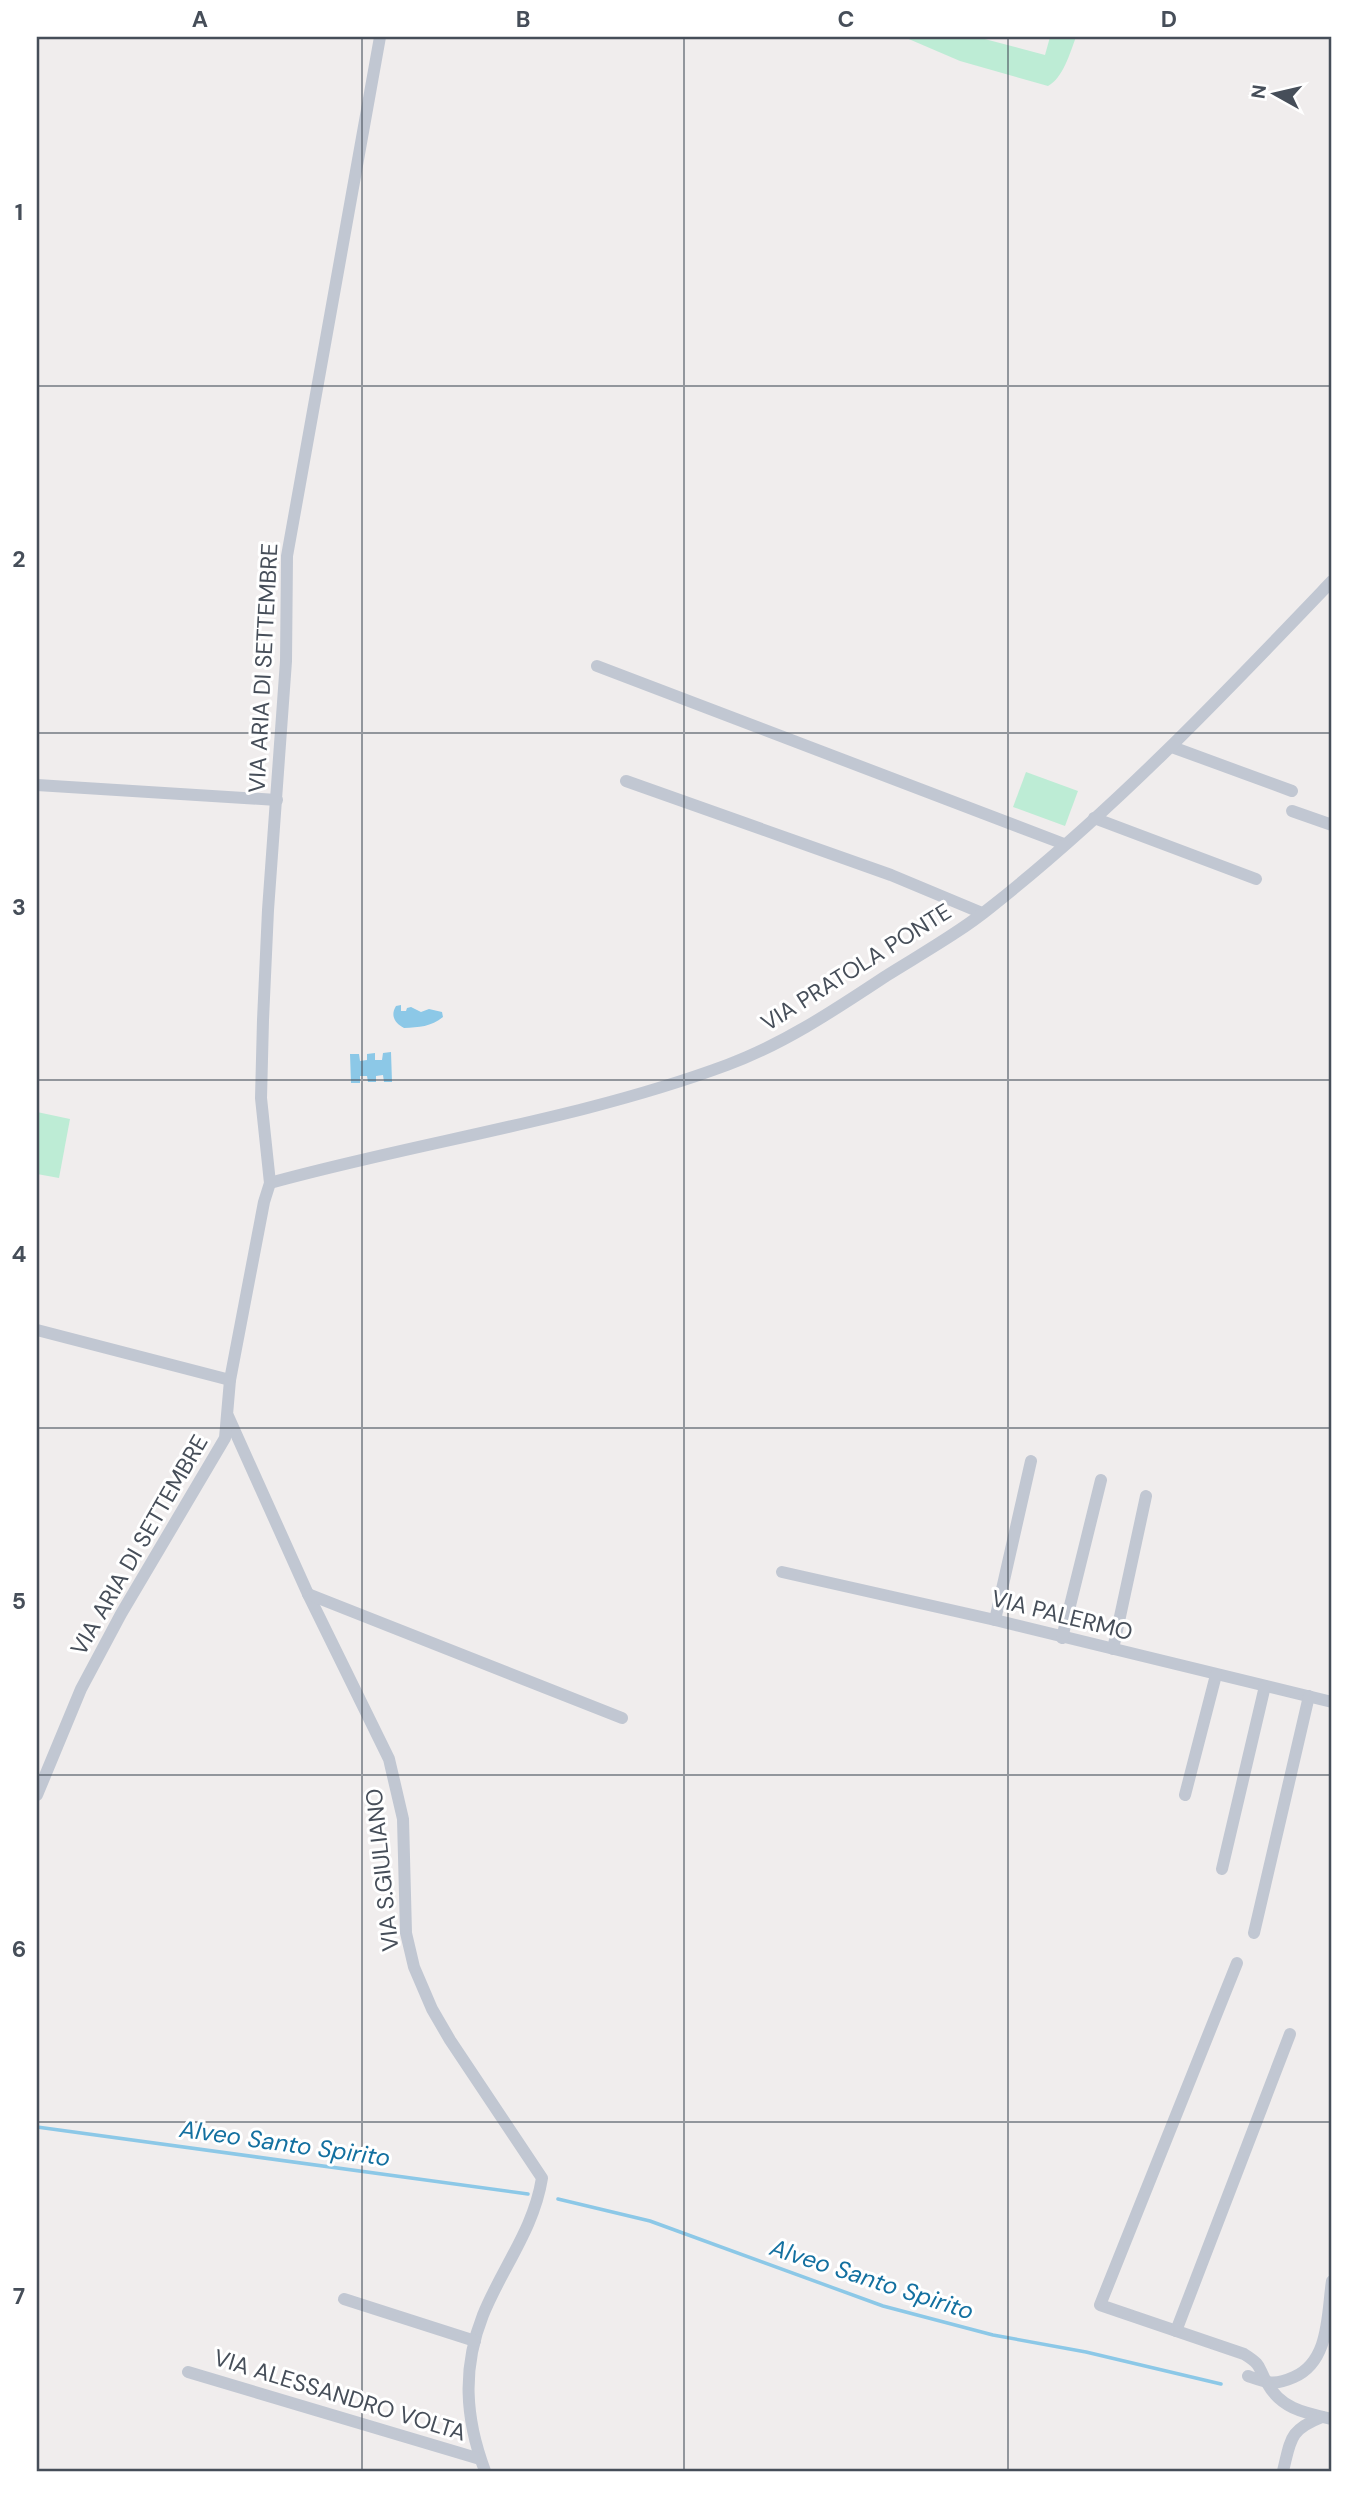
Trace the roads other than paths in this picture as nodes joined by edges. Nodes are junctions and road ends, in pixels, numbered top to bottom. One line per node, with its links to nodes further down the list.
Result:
1 (380, 37): 8 (street, VIA ARIA DI SETTEMBRE)
2 (1332, 581): 4 (street, VIA PRATOLA PONTE)
3 (597, 667): 12 (street)
4 (1172, 747): 7 (street); 10 (street, VIA PRATOLA PONTE)
5 (626, 781): 14 (street)
6 (37, 785): 8 (street)
7 (1292, 791)
8 (276, 800): 15 (street, VIA ARIA DI SETTEMBRE)
9 (1292, 811): 11 (street)
10 (1094, 818): 12 (street, VIA PRATOLA PONTE); 13 (street)
11 (1332, 825)
12 (1064, 844): 14 (street, VIA PRATOLA PONTE)
13 (1255, 879)
14 (982, 914): 15 (street, VIA PRATOLA PONTE)
15 (270, 1183): 17 (street, VIA ARIA DI SETTEMBRE)
16 (37, 1330): 17 (street)
17 (230, 1380): 18 (street, VIA ARIA DI SETTEMBRE)
18 (228, 1416): 23 (street, VIA S.GIULIANO); 32 (street, VIA ARIA DI SETTEMBRE)
19 (1031, 1461): 24 (street)
20 (1101, 1480): 25 (street)
21 (1146, 1496): 26 (street)
22 (782, 1572): 24 (street, VIA PALERMO)
23 (308, 1594): 31 (street); 41 (street, VIA S.GIULIANO)
24 (995, 1620): 25 (street, VIA PALERMO)
25 (1062, 1637): 26 (street, VIA PALERMO)
26 (1113, 1648): 27 (street, VIA PALERMO)
27 (1216, 1675): 28 (street, VIA PALERMO); 33 (street)
28 (1265, 1686): 29 (street, VIA PALERMO); 34 (street)
29 (1309, 1696): 30 (street, VIA PALERMO); 35 (street)
30 (1332, 1702)
31 (622, 1718)
32 (37, 1795)
33 (1185, 1795)
34 (1222, 1869)
35 (1254, 1933)
36 (1237, 1963): 40 (street)
37 (1290, 2034): 40 (street)
38 (1332, 2281): 44 (street)
39 (344, 2300): 41 (street)
40 (1175, 2331): 44 (street)
41 (475, 2341): 46 (street, VIA S.GIULIANO)
42 (188, 2372): 46 (street, VIA ALESSANDRO VOLTA)
43 (1248, 2376): 44 (street)
44 (1265, 2382): 45 (street)
45 (1327, 2418): 47 (street)
46 (482, 2465)
47 (1283, 2471)

